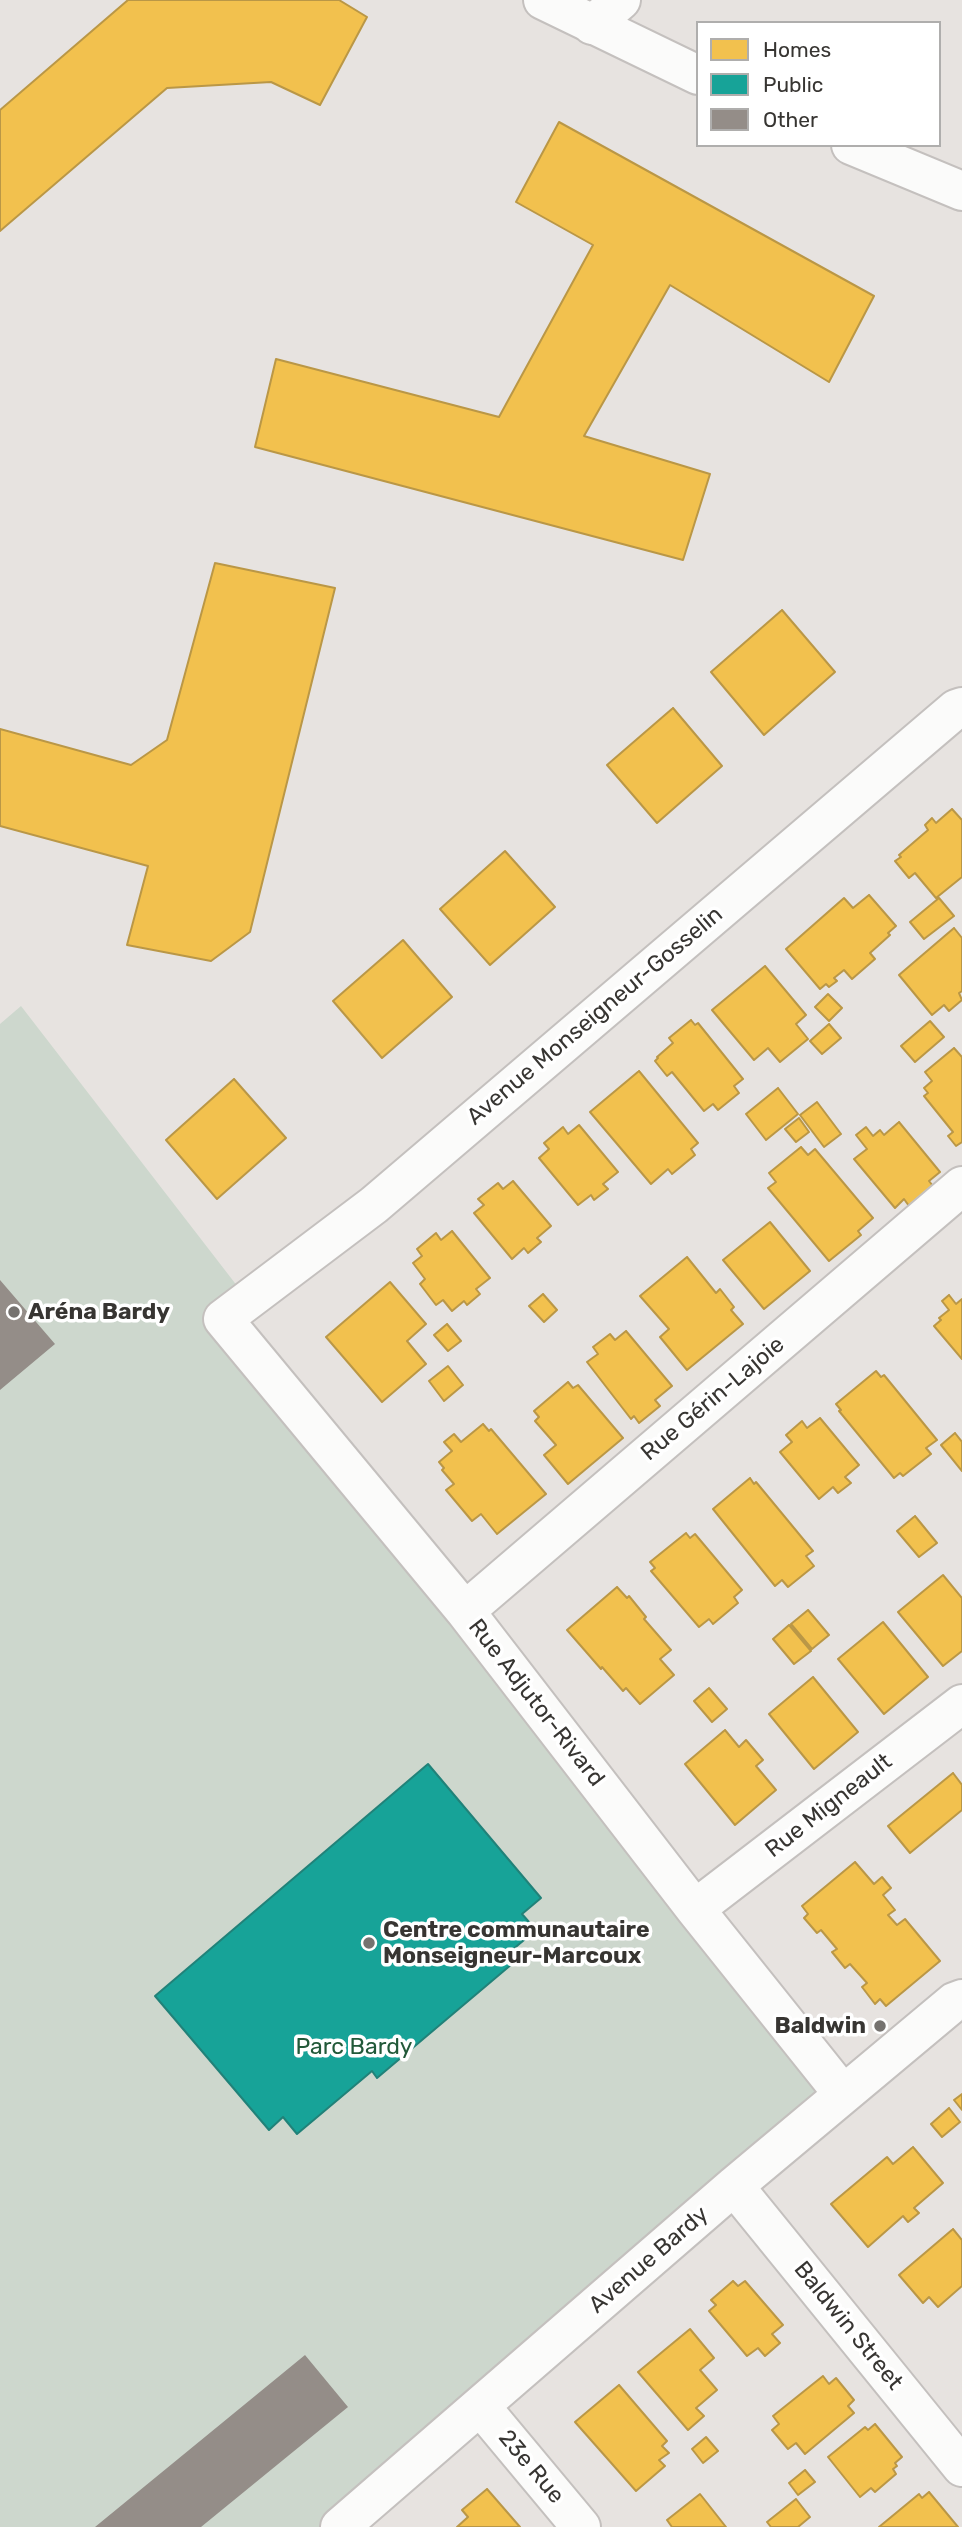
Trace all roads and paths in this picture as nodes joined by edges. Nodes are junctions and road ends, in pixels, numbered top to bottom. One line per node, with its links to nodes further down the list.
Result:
1 (543, 0): 3 (street)
2 (621, 0): 3 (street)
3 (592, 25): 4 (street)
4 (696, 74)
5 (856, 147): 6 (street)
6 (962, 191)
7 (962, 706): 9 (street, Avenue Monseigneur-Gosselin)
8 (962, 1186): 10 (street, Rue Gérin-Lajoie)
9 (223, 1319): 10 (street, Rue Adjutor-Rivard)
10 (465, 1611): 12 (street, Rue Adjutor-Rivard)
11 (962, 1704): 12 (street, Rue Migneault)
12 (695, 1909): 14 (street, Rue Adjutor-Rivard)
13 (962, 1999): 14 (street, Avenue Bardy)
14 (842, 2094): 15 (street, Avenue Bardy)
15 (734, 2186): 16 (street, Avenue Bardy); 17 (street, Baldwin Street)
16 (481, 2407): 18 (street, Avenue Bardy); 19 (street, 23e Rue)
17 (962, 2467)
18 (340, 2527)
19 (581, 2527)

